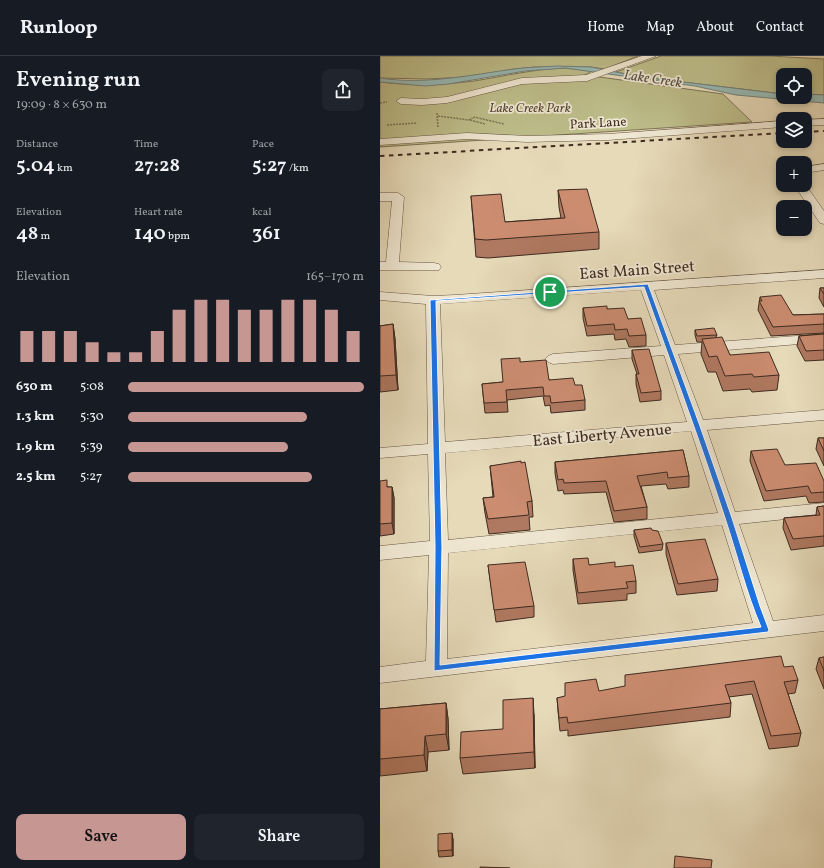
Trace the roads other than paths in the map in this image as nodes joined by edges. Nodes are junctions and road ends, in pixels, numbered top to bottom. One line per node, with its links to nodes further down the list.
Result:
1 (651, 56): 2 (street)
2 (401, 101)
3 (824, 122): 4 (street)
4 (812, 123)
5 (776, 125): 6 (street, Park Lane)
6 (380, 142)
7 (824, 167): 8 (street)
8 (812, 169)
9 (805, 192): 11 (street)
10 (380, 197): 12 (street)
11 (823, 218)
12 (386, 266): 13 (street)
13 (434, 267)
14 (824, 274): 15 (street, East Main Street)
15 (646, 285): 17 (street, East Main Street); 19 (street)
16 (380, 296): 17 (street, East Main Street)
17 (433, 300): 23 (street)
18 (824, 338): 19 (street)
19 (669, 350): 20 (street); 22 (street)
20 (553, 359)
21 (824, 415): 22 (street, East Liberty Avenue)
22 (697, 426): 23 (street, East Liberty Avenue); 26 (street)
23 (438, 448): 24 (street, East Liberty Avenue); 27 (street)
24 (380, 452)
25 (824, 509): 26 (street)
26 (729, 518): 27 (street); 30 (street)
27 (439, 547): 28 (street); 31 (street)
28 (380, 553)
29 (824, 623): 30 (street)
30 (766, 630): 31 (street)
31 (436, 669): 32 (street)
32 (380, 675)

